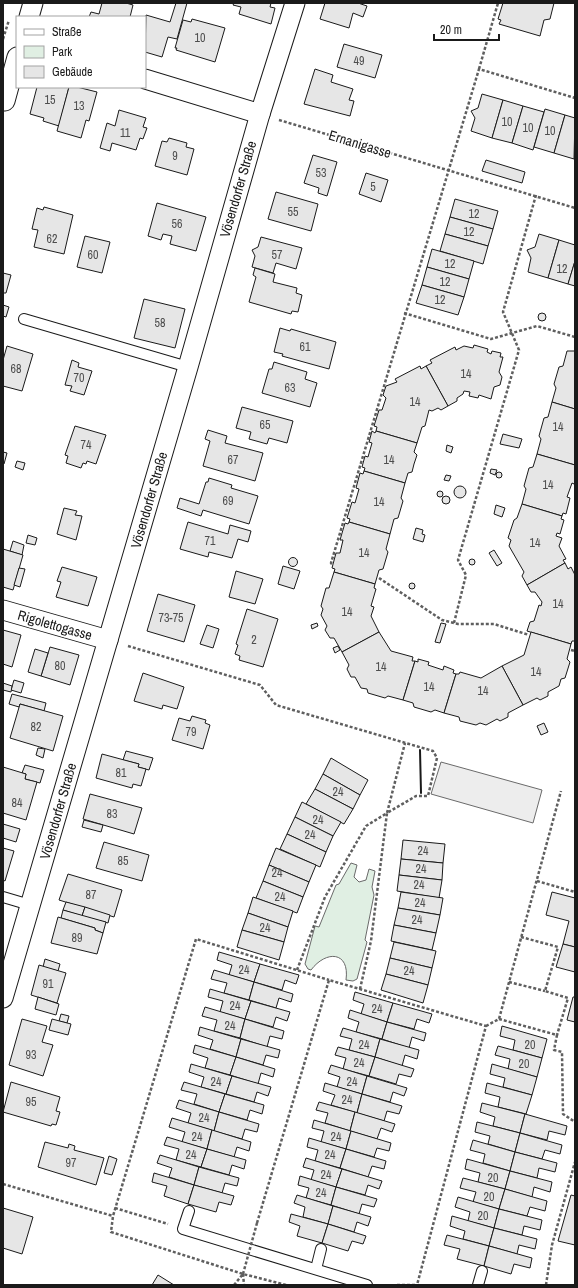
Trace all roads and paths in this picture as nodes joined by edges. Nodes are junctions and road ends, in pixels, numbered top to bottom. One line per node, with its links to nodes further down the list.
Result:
1 (33, 3): 4 (street)
2 (295, 3): 10 (street, Vösendorfer Straße)
3 (498, 3): 6 (path)
4 (29, 16)
5 (16, 61): 9 (street)
6 (479, 70): 8 (path); 11 (path)
7 (146, 79): 10 (street)
8 (575, 98)
9 (4, 104)
10 (260, 114): 11 (path, Ernanigasse); 18 (street, Vösendorfer Straße)
11 (448, 170): 12 (path, Ernanigasse); 14 (path)
12 (536, 195): 13 (path, Ernanigasse); 16 (path)
13 (575, 208)
14 (404, 313): 16 (path); 19 (path)
15 (24, 319): 18 (lane)
16 (512, 333): 17 (path); 22 (path)
17 (575, 337)
18 (188, 367): 24 (street, Vösendorfer Straße)
19 (332, 564)
20 (379, 578): 22 (path)
21 (3, 610): 24 (street, Rigolettogasse)
22 (454, 623): 23 (path)
23 (529, 635)
24 (108, 640): 27 (path); 33 (street, Vösendorfer Straße)
25 (571, 650): 26 (path)
26 (575, 651)
27 (405, 743): 29 (path); 29 (path)
28 (561, 791): 30 (path)
29 (387, 813): 35 (path); 38 (path)
30 (536, 881): 31 (path); 34 (path)
31 (575, 892)
32 (3, 897): 33 (lane)
33 (30, 905): 40 (street, Vösendorfer Straße)
34 (521, 937): 37 (path); 39 (path)
35 (297, 970): 36 (path); 47 (path)
36 (329, 980): 38 (path); 54 (path, bridge)
37 (509, 982): 39 (path); 41 (path)
38 (360, 989): 42 (path)
39 (545, 991): 43 (path)
40 (3, 998)
41 (499, 1019): 42 (path); 43 (path)
42 (486, 1026): 60 (path)
43 (558, 1035): 44 (path)
44 (575, 1122)
45 (575, 1162): 62 (path)
46 (3, 1184): 49 (path)
47 (115, 1208): 49 (path); 50 (path)
48 (189, 1211): 50 (lane)
49 (113, 1216): 54 (path)
50 (183, 1229): 52 (lane)
51 (321, 1249): 52 (lane)
52 (316, 1269): 58 (lane)
53 (482, 1271): 61 (lane)
54 (243, 1274): 55 (path); 56 (path); 57 (path)
55 (234, 1285)
56 (244, 1285)
57 (286, 1285)
58 (367, 1285)
59 (397, 1285): 60 (path)
60 (417, 1285)
61 (478, 1285)
62 (546, 1285)

